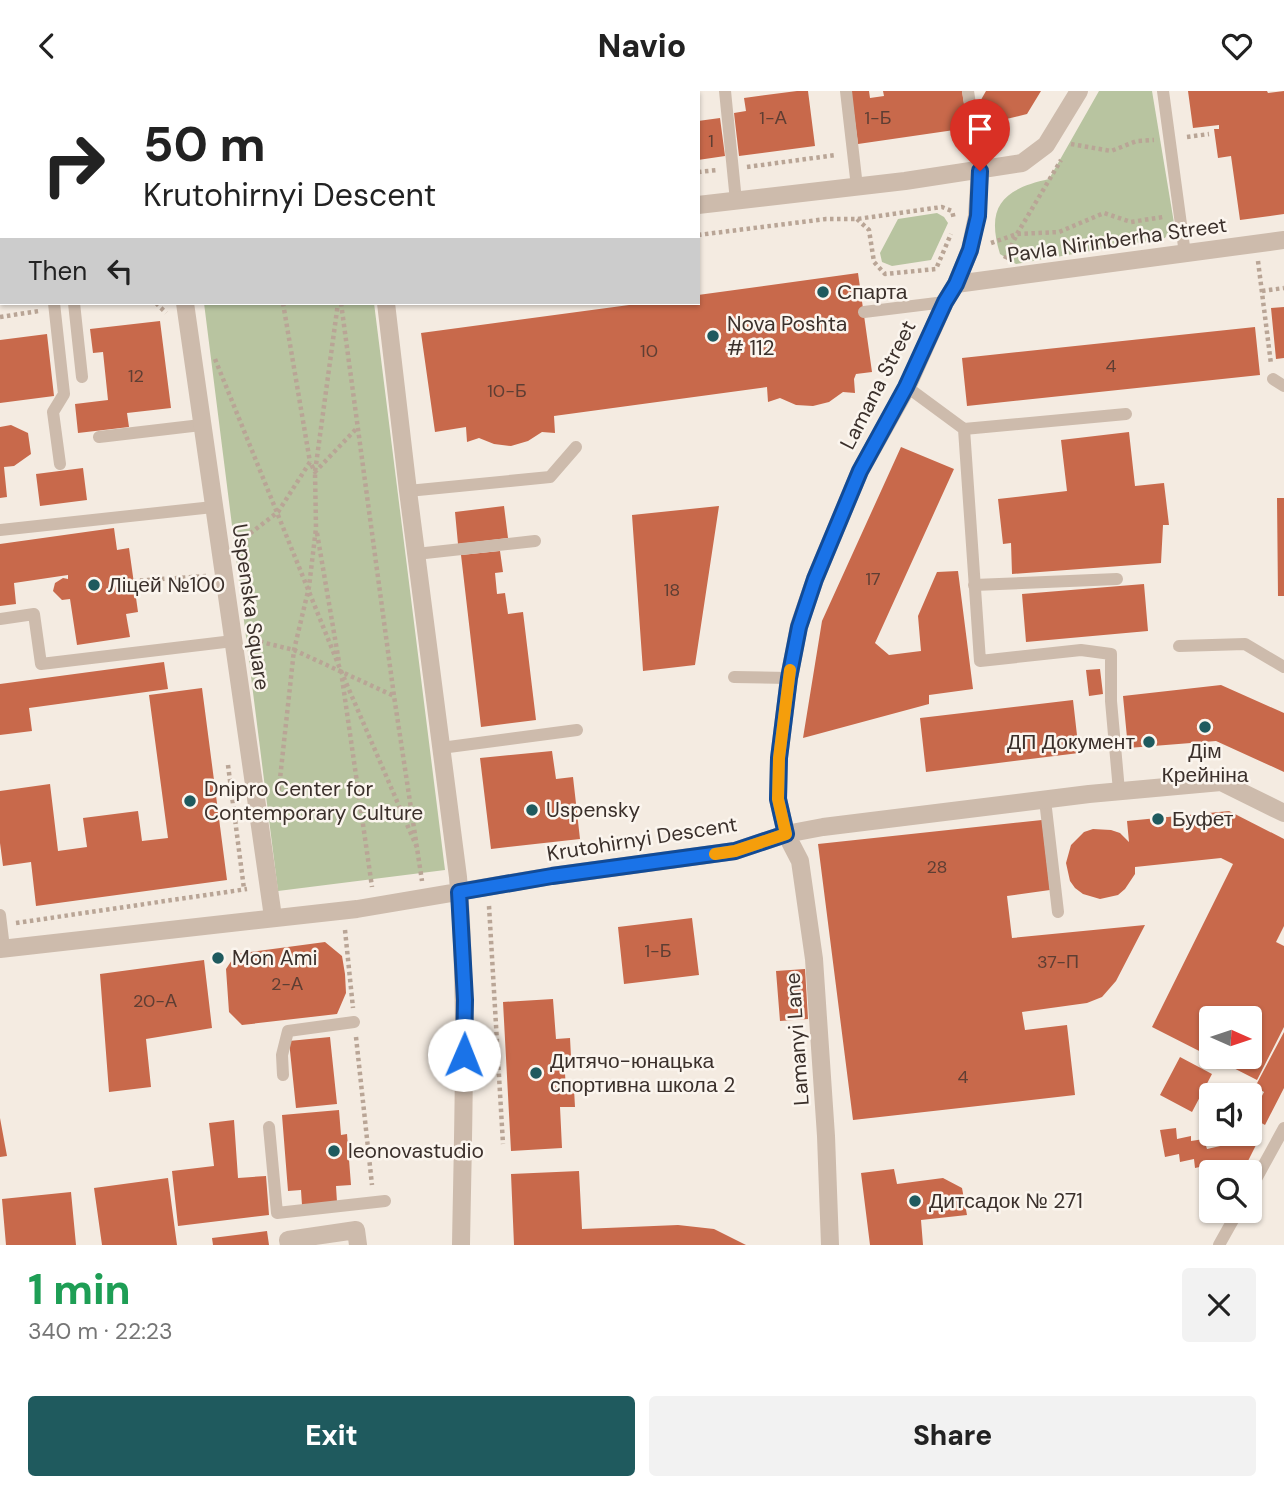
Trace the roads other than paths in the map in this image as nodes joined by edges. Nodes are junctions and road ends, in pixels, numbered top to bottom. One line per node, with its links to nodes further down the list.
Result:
1 (725, 91): 8 (lane)
2 (846, 91): 7 (lane)
3 (968, 91): 6 (lane)
4 (1080, 91): 6 (street)
5 (1163, 91): 11 (lane)
6 (980, 171): 7 (street); 12 (street, Lamana Street)
7 (858, 187): 8 (street)
8 (736, 201): 9 (street)
9 (700, 205)
10 (1284, 240): 11 (street, Pavla Nirinberha Street)
11 (1185, 254): 12 (street, Pavla Nirinberha Street)
12 (956, 284): 13 (street, Lamana Street)
13 (945, 302): 18 (lane); 20 (street, Lamana Street)
14 (54, 305): 26 (lane)
15 (74, 305): 19 (lane)
16 (185, 305): 22 (street, Uspenska Square)
17 (386, 305): 27 (street)
18 (864, 312)
19 (82, 377)
20 (906, 387): 23 (lane); 39 (street, Lamana Street)
21 (1126, 414): 23 (lane)
22 (201, 425): 24 (lane); 28 (street, Uspenska Square)
23 (964, 429): 33 (lane)
24 (99, 437)
25 (576, 447): 27 (lane)
26 (60, 464)
27 (408, 491): 31 (street)
28 (214, 507): 29 (lane); 35 (street, Uspenska Square)
29 (0, 530)
30 (535, 541): 31 (lane)
31 (416, 554): 41 (street)
32 (1117, 579): 33 (lane)
33 (974, 585): 42 (lane)
34 (0, 619): 35 (lane)
35 (232, 638): 48 (street, Uspenska Square)
36 (1179, 646): 37 (lane)
37 (1284, 667)
38 (734, 677): 39 (lane)
39 (789, 678): 45 (street, Lamana Street)
40 (577, 730): 41 (lane)
41 (441, 748): 46 (street)
42 (1119, 791): 43 (street, Krutohirnyi Descent); 44 (street, Krutohirnyi Descent)
43 (1045, 800): 45 (street, Krutohirnyi Descent); 47 (lane)
44 (1284, 813)
45 (786, 834): 46 (street, Krutohirnyi Descent); 61 (street, Lamanyi Lane)
46 (459, 892): 48 (street, Krutohirnyi Descent); 60 (street)
47 (1058, 912)
48 (273, 917): 50 (street, Krutohirnyi Descent)
49 (1, 920): 50 (lane)
50 (2, 948)
51 (354, 1022): 52 (lane)
52 (283, 1075)
53 (269, 1127): 56 (lane)
54 (1284, 1128): 55 (lane)
55 (1262, 1168)
56 (379, 1202)
57 (1231, 1223): 62 (lane)
58 (289, 1245): 59 (street)
59 (358, 1245)
60 (461, 1245)
61 (830, 1245)
62 (1219, 1245)

